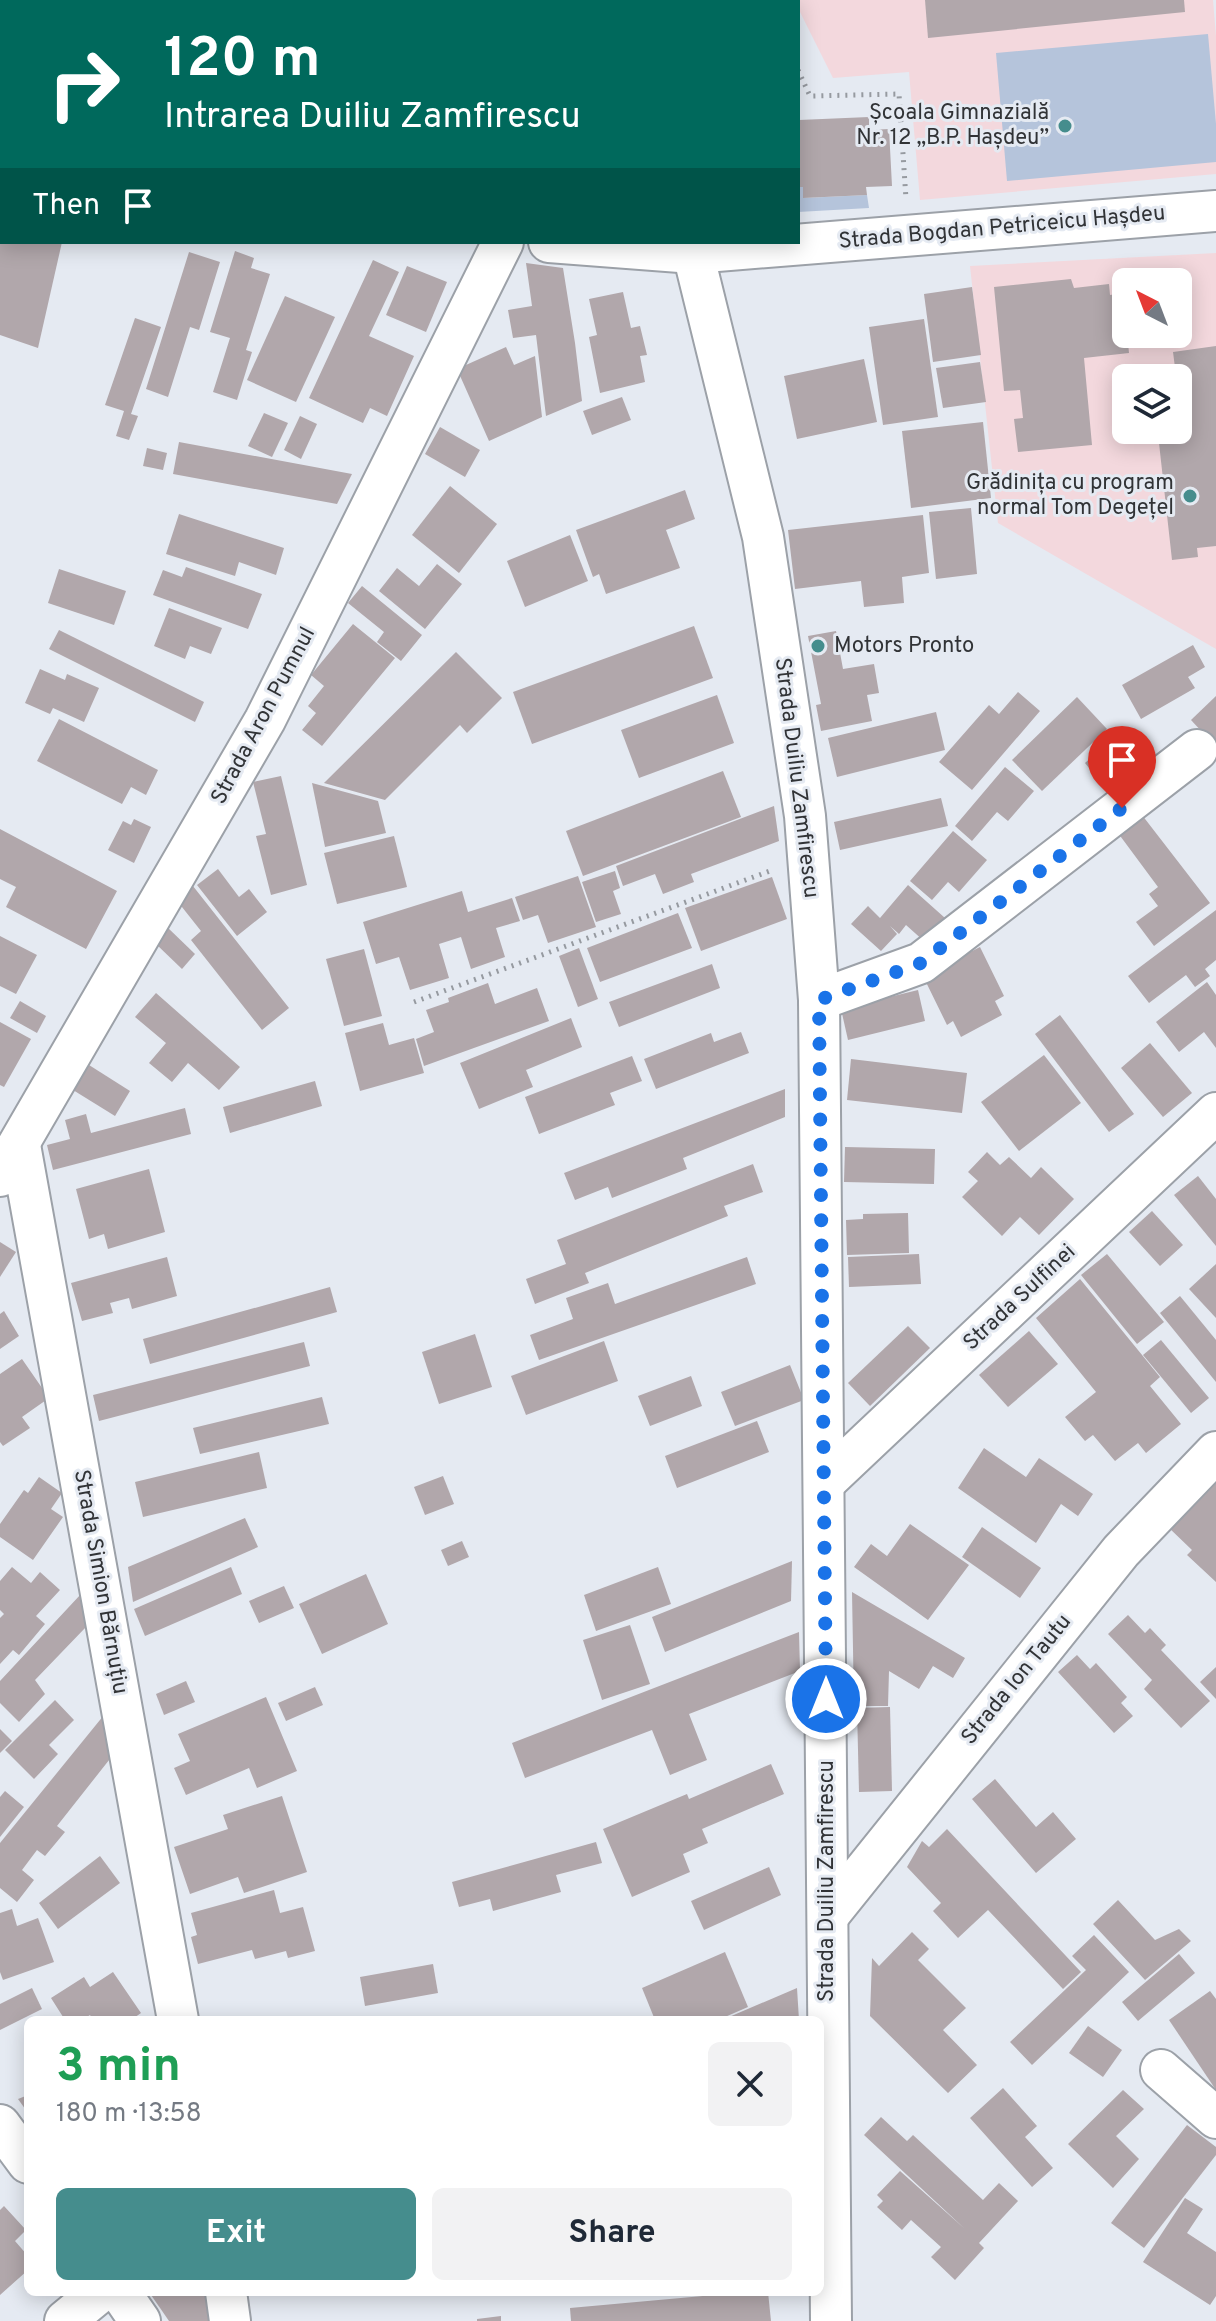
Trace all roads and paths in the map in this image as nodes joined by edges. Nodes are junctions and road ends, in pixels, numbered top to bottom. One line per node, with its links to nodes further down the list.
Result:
1 (800, 74): 3 (path)
2 (1216, 211): 3 (street, Strada Bogdan Petriceicu Hașdeu)
3 (908, 236): 7 (street, Strada Bogdan Petriceicu Hașdeu)
4 (502, 244): 13 (street, Strada Aron Pumnul)
5 (595, 244): 6 (street, Strada Bogdan Petriceicu Hașdeu)
6 (618, 245): 7 (street, Strada Bogdan Petriceicu Hașdeu)
7 (693, 253): 9 (street, Strada Duiliu Zamfirescu)
8 (1197, 750): 10 (street)
9 (809, 857): 10 (street, Strada Duiliu Zamfirescu); 11 (path)
10 (819, 1000): 15 (street, Strada Duiliu Zamfirescu)
11 (414, 1002)
12 (1216, 1113): 15 (street, Strada Sulfinei)
13 (10, 1160): 17 (street, Strada Simion Bărnuțiu)
14 (1216, 1452): 16 (street, Strada Ion Tautu)
15 (825, 1482): 16 (street, Strada Duiliu Zamfirescu)
16 (828, 1916): 28 (street, Strada Duiliu Zamfirescu)
17 (177, 2016)
18 (1161, 2070): 19 (street)
19 (1216, 2118)
20 (0, 2125): 21 (street)
21 (24, 2158)
22 (95, 2296): 25 (street)
23 (123, 2296): 26 (street)
24 (227, 2296): 27 (street)
25 (65, 2321)
26 (140, 2321)
27 (230, 2321)
28 (831, 2321)

